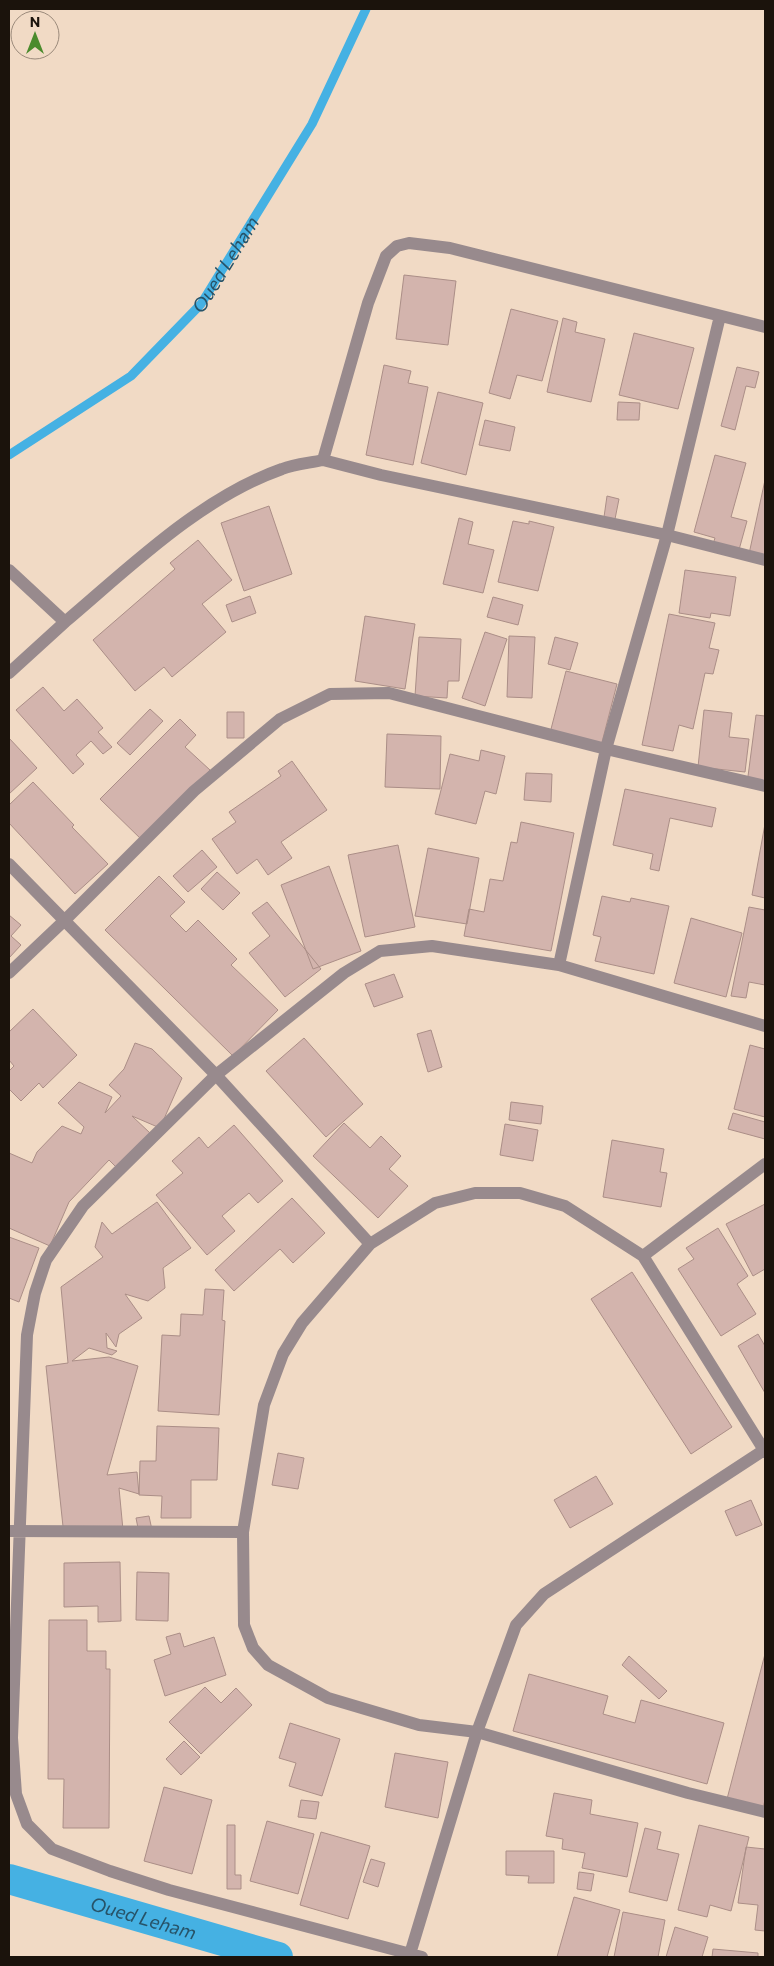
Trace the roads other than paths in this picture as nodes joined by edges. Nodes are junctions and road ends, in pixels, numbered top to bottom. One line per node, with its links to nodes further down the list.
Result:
1 (720, 316): 2 (street); 3 (street); 4 (street)
2 (765, 327)
3 (323, 460): 4 (street); 7 (street)
4 (667, 535): 5 (street); 9 (street)
5 (765, 560)
6 (9, 570): 7 (street)
7 (65, 622): 8 (street)
8 (9, 672)
9 (606, 749): 10 (street); 12 (street); 13 (street)
10 (765, 786)
11 (9, 864): 12 (street)
12 (65, 920): 14 (street); 16 (street)
13 (560, 965): 15 (street); 16 (street)
14 (9, 973)
15 (765, 1026)
16 (216, 1075): 18 (street); 21 (street)
17 (765, 1164): 19 (street)
18 (370, 1244): 19 (street); 22 (street)
19 (643, 1256): 20 (street)
20 (765, 1450): 23 (street)
21 (14, 1531): 22 (street); 25 (street)
22 (243, 1532): 23 (street)
23 (477, 1732): 24 (street); 25 (street)
24 (765, 1812)
25 (410, 1954): 26 (street)
26 (422, 1957)

